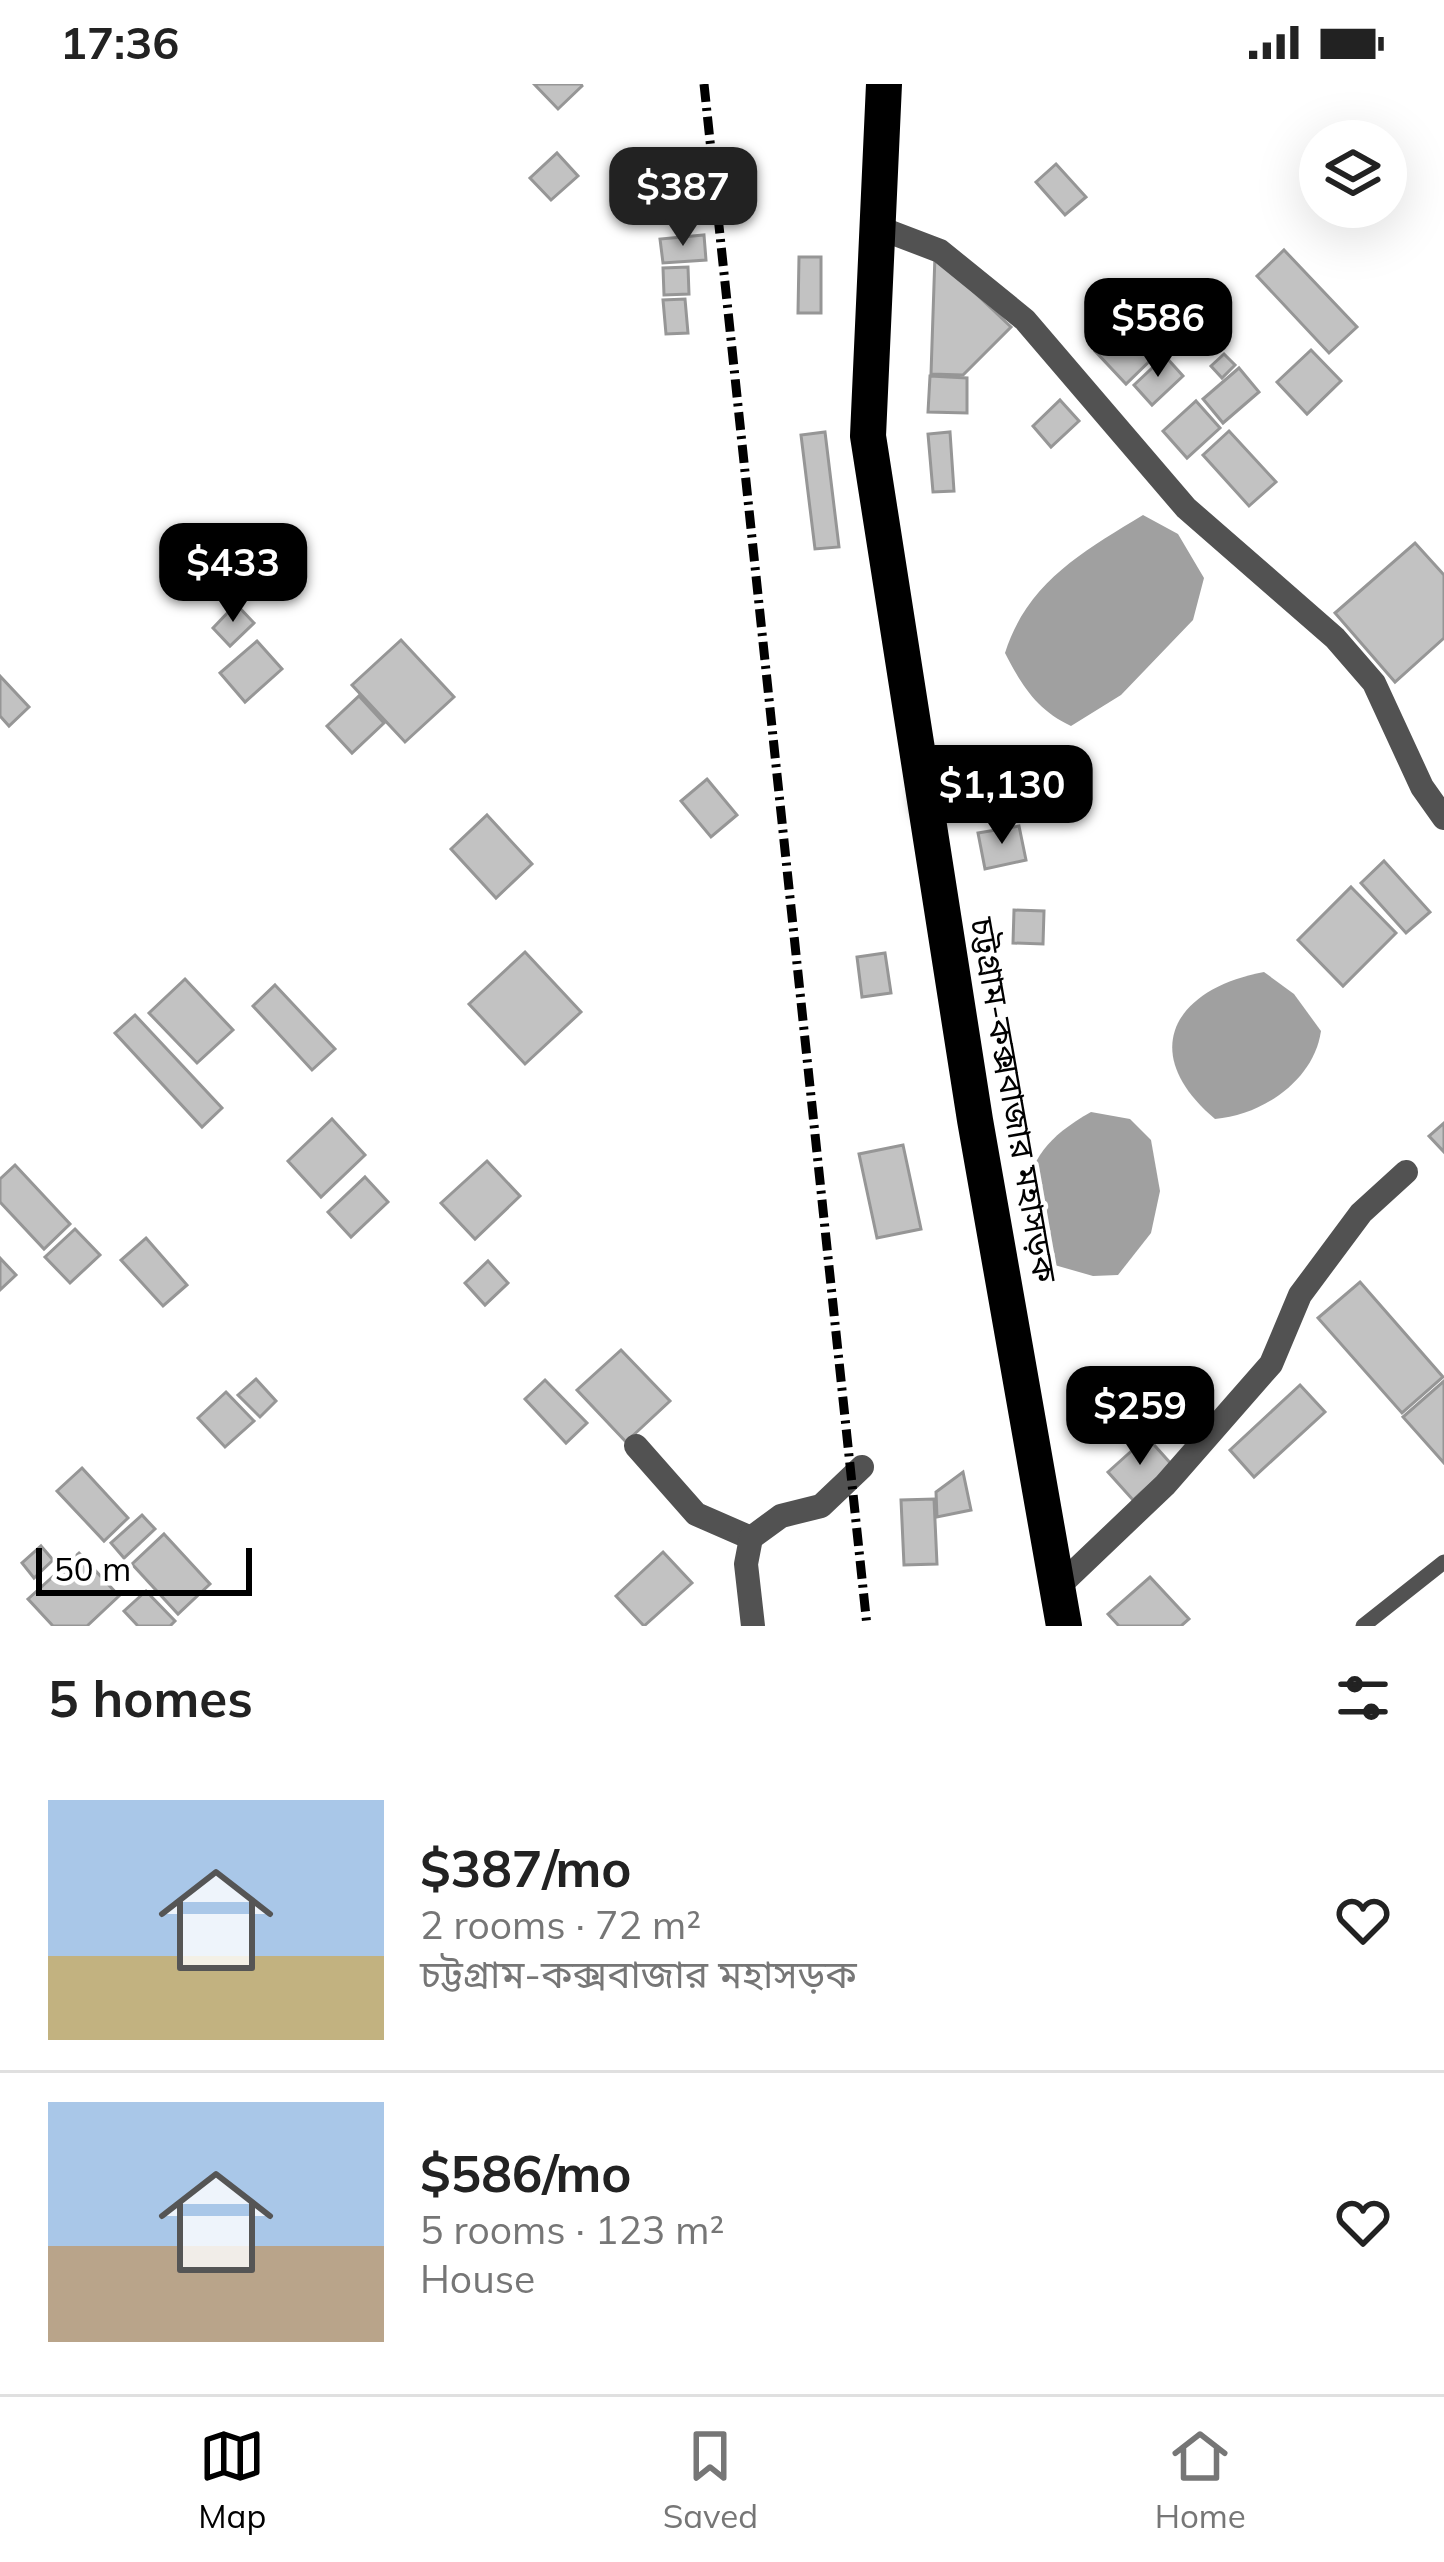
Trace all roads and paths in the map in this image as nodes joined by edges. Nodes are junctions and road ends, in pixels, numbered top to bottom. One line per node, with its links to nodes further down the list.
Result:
1 (884, 84): 2 (highway, চট্টগ্রাম-কক্সবাজার মহাসড়ক)
2 (877, 227): 3 (street); 9 (highway, চট্টগ্রাম-কক্সবাজার মহাসড়ক)
3 (1444, 818)
4 (1406, 1172): 9 (street)
5 (636, 1446): 7 (street)
6 (862, 1467): 7 (street)
7 (751, 1538): 10 (street)
8 (1444, 1562): 12 (lane)
9 (1058, 1587): 11 (highway, চট্টগ্রাম-কক্সবাজার মহাসড়ক)
10 (753, 1626)
11 (1064, 1626)
12 (1363, 1626)

